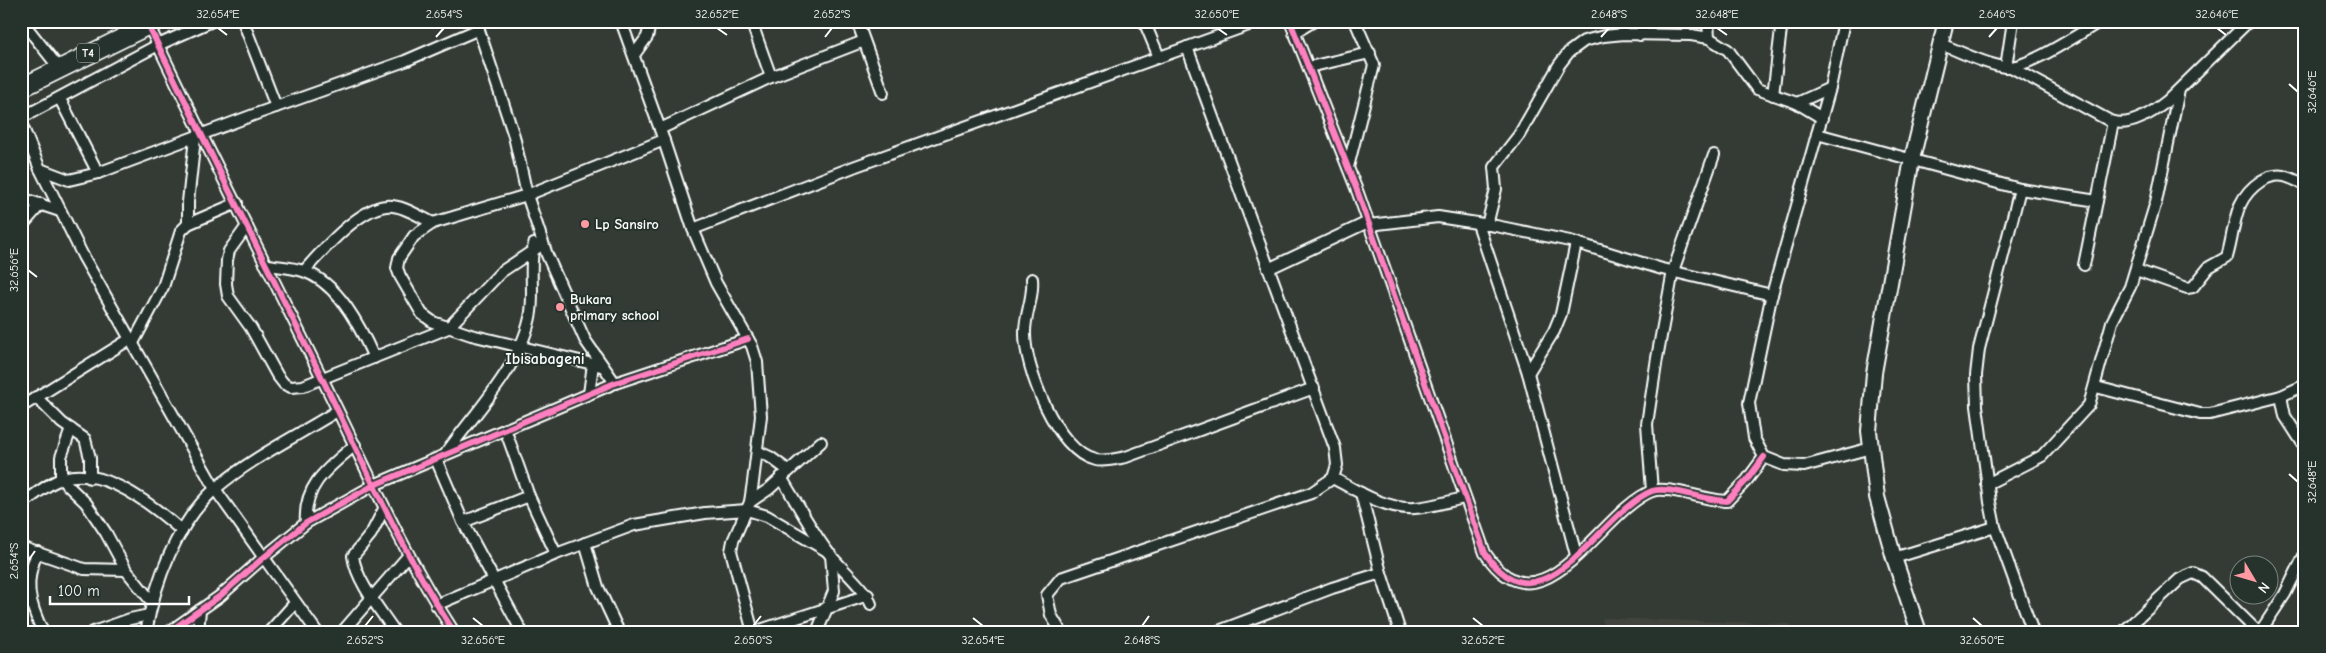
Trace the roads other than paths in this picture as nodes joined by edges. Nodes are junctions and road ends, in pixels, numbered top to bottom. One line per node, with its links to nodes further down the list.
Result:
1 (22, 21): 35 (street)
2 (212, 21): 28 (street)
3 (243, 21): 44 (street)
4 (621, 21): 31 (street)
5 (651, 21): 31 (street)
6 (751, 21): 36 (street)
7 (857, 21): 26 (street)
8 (1144, 21): 32 (street)
9 (1260, 21): 29 (street)
10 (1290, 21): 23 (street)
11 (1314, 21): 23 (street)
12 (1355, 21): 30 (street)
13 (1644, 21): 24 (street)
14 (1708, 21): 25 (street)
15 (1782, 21): 41 (street)
16 (1844, 21): 38 (street)
17 (1946, 21): 27 (main road)
18 (2013, 21): 34 (street)
19 (2101, 21): 34 (street)
20 (2249, 21): 39 (street)
21 (152, 23): 28 (street); 35 (highway, T4)
22 (477, 25): 44 (street); 60 (street)
23 (1294, 33): 33 (street)
24 (1640, 36): 25 (street); 69 (street)
25 (1709, 38): 41 (street)
26 (864, 41): 36 (street); 40 (street)
27 (1940, 44): 34 (street); 54 (main road)
28 (158, 46): 42 (street); 51 (street)
29 (1187, 47): 32 (street); 79 (street)
30 (1370, 53): 33 (street); 55 (street)
31 (634, 55): 49 (street)
32 (1159, 57): 73 (street)
33 (1308, 67): 55 (street)
34 (2008, 67): 47 (street)
35 (59, 68): 37 (highway, T4)
36 (770, 77): 49 (street)
37 (21, 88)
38 (1830, 88): 43 (street); 46 (street)
39 (2178, 90): 47 (street); 81 (street)
40 (883, 92)
41 (1773, 95): 43 (street)
42 (60, 99): 45 (street); 57 (street)
43 (1797, 103): 46 (street)
44 (276, 107): 51 (street)
45 (21, 118)
46 (1822, 118): 50 (street)
47 (2113, 122): 62 (street)
48 (21, 123): 56 (street)
49 (660, 129): 52 (street)
50 (1818, 134): 54 (street); 84 (street)
51 (199, 137): 57 (street); 63 (street); 67 (street)
52 (664, 140): 60 (street); 73 (street)
53 (1714, 155): 80 (street)
54 (1912, 159): 59 (street); 109 (main road)
55 (1348, 167): 68 (street)
56 (40, 169): 57 (street); 65 (street)
57 (98, 173)
58 (2305, 185): 81 (street)
59 (2020, 189): 62 (street); 118 (street)
60 (526, 194): 66 (street); 72 (street)
61 (21, 198): 64 (street)
62 (2097, 201): 78 (street)
63 (237, 203): 67 (street); 70 (street)
64 (41, 204): 65 (street); 71 (street)
65 (60, 211): 87 (street)
66 (434, 223): 82 (street); 85 (street)
67 (188, 224): 87 (street)
68 (1369, 224): 69 (street); 79 (street); 124 (street)
69 (1482, 225): 74 (street); 91 (street)
70 (247, 226): 77 (street); 92 (street)
71 (21, 227)
72 (538, 228): 75 (street); 76 (street)
73 (693, 229): 86 (street)
74 (1576, 243): 80 (street); 91 (street)
75 (543, 244): 76 (street); 90 (street)
76 (533, 249): 85 (street); 88 (street)
77 (265, 264): 82 (street); 92 (street)
78 (2084, 265)
79 (1268, 269): 96 (street)
80 (1673, 270): 84 (street); 121 (street)
81 (2136, 270): 95 (street)
82 (304, 271): 89 (street)
83 (1032, 279): 96 (street)
84 (1772, 295): 112 (street)
85 (448, 328): 88 (street); 89 (street)
86 (748, 339): 93 (street); 110 (street)
87 (132, 341): 97 (street); 120 (street)
88 (520, 346): 90 (street); 111 (street)
89 (374, 358): 92 (street)
90 (597, 365): 93 (street); 98 (street)
91 (1528, 373): 139 (street)
92 (322, 378): 103 (street)
93 (615, 384): 98 (street)
94 (2305, 385): 99 (street)
95 (2096, 387): 99 (street); 118 (street)
96 (1314, 388): 116 (street)
97 (46, 391): 100 (street); 101 (street)
98 (589, 394): 105 (street)
99 (2281, 396): 108 (street)
100 (36, 397): 101 (street); 102 (street)
101 (44, 405): 104 (street)
102 (21, 406)
103 (338, 411): 107 (street); 120 (street)
104 (71, 429): 115 (street); 117 (street)
105 (505, 429): 111 (street); 123 (street)
106 (821, 442): 114 (street)
107 (355, 446): 119 (street); 129 (street)
108 (2305, 447)
109 (1871, 448): 112 (street); 141 (main road)
110 (757, 451): 114 (street); 126 (street)
111 (447, 453): 113 (street)
112 (1764, 457): 121 (street)
113 (436, 459): 119 (street); 128 (street)
114 (785, 474): 126 (street); 135 (street)
115 (90, 478): 117 (street); 131 (street)
116 (1333, 478): 122 (street); 166 (street)
117 (61, 479): 125 (street); 142 (street)
118 (1987, 484): 130 (street)
119 (374, 485): 127 (street); 129 (street)
120 (215, 489): 131 (street); 140 (street)
121 (1652, 491): 139 (street)
122 (1361, 493): 124 (street); 143 (street)
123 (530, 496): 128 (street); 136 (street)
124 (1464, 498): 139 (street)
125 (21, 504)
126 (748, 506): 132 (street); 135 (street); 164 (street)
127 (384, 509): 138 (street); 145 (street)
128 (463, 522): 144 (street)
129 (306, 523): 140 (street)
130 (1995, 526): 141 (street); 170 (street)
131 (182, 531): 146 (street)
132 (584, 543): 136 (street); 163 (street)
133 (21, 547): 134 (street)
134 (38, 552): 142 (street); 152 (street)
135 (829, 553): 149 (street); 149 (street)
136 (556, 554): 144 (street)
137 (2305, 554): 172 (street)
138 (408, 556): 145 (street); 148 (street)
139 (1576, 556)
140 (262, 558): 147 (street); 150 (street)
141 (1894, 558): 169 (main road)
142 (126, 570): 146 (street)
143 (1381, 573): 167 (street); 168 (street)
144 (495, 580): 148 (street); 162 (street)
145 (371, 597): 159 (street); 160 (street)
146 (152, 602): 151 (street)
147 (295, 603): 157 (street); 158 (street)
148 (436, 605): 161 (street)
149 (827, 607): 164 (street); 165 (street)
150 (200, 610): 155 (street); 156 (street)
151 (149, 615): 153 (street); 154 (street)
152 (43, 632)
153 (92, 632)
154 (146, 632)
155 (169, 632)
156 (198, 632)
157 (269, 632)
158 (317, 632)
159 (342, 632)
160 (395, 632)
161 (454, 632)
162 (522, 632)
163 (618, 632)
164 (753, 632)
165 (816, 632)
166 (1061, 632)
167 (1216, 632)
168 (1400, 632)
169 (1919, 632)
170 (2033, 632)
171 (2123, 632): 172 (street)
172 (2259, 632)

